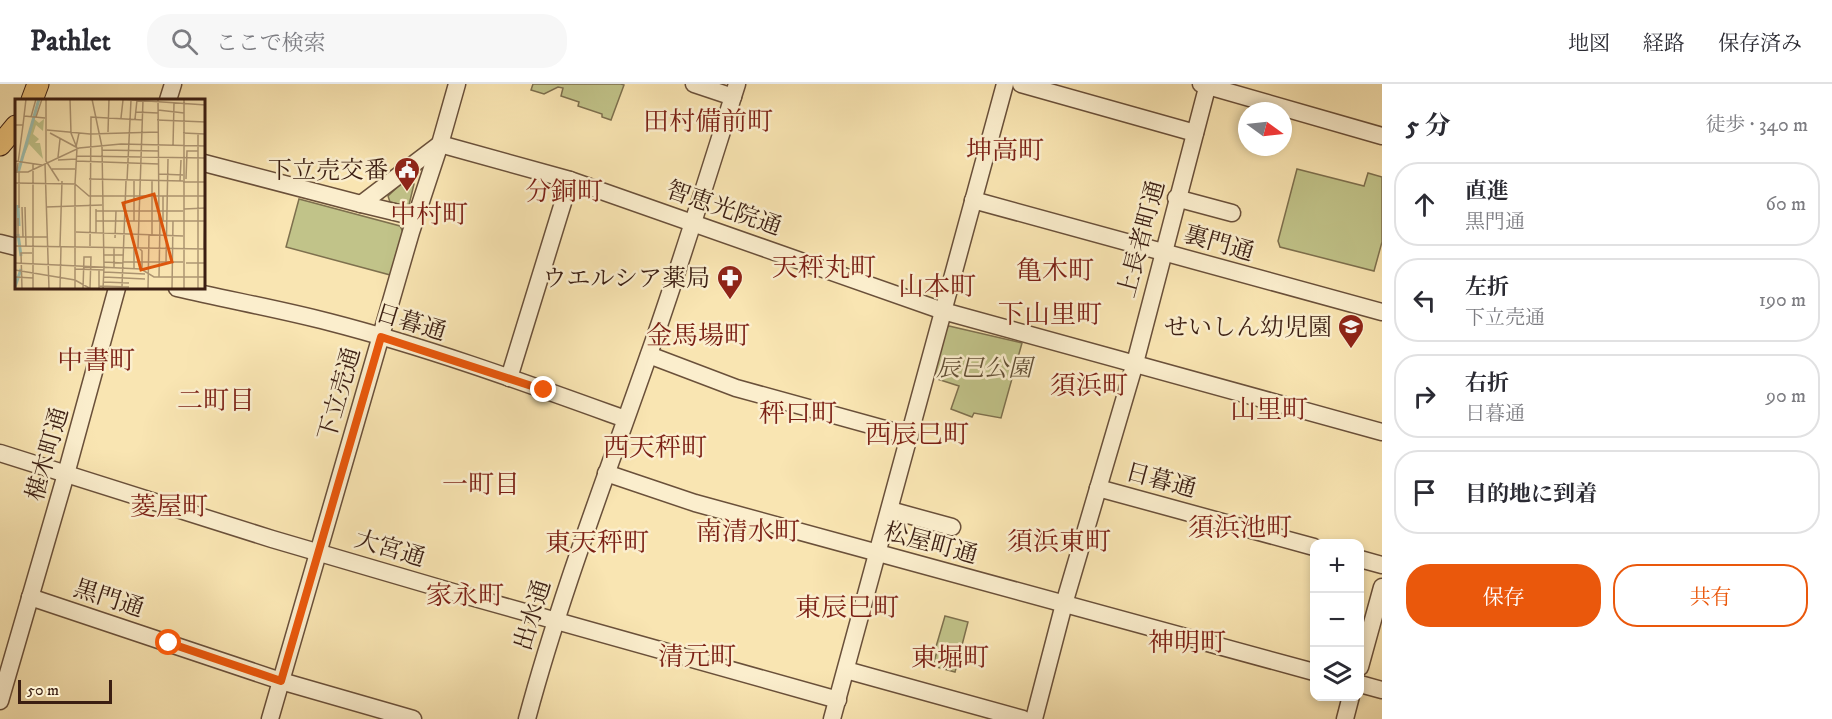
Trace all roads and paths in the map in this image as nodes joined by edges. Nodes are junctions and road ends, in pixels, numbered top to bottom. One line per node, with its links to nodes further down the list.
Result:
1 (38, 84): 9 (main road)
2 (173, 84): 10 (street)
3 (457, 84): 14 (street, 下立売通)
4 (694, 84): 8 (street)
5 (1005, 84): 19 (street)
6 (1021, 84): 12 (street)
7 (1206, 85): 12 (street, 上長者町通); 13 (street)
8 (735, 90): 23 (street, 出水通)
9 (32, 99)
10 (168, 99)
11 (15, 127): 15 (main road)
12 (1195, 133): 18 (street, 上長者町通)
13 (1382, 135)
14 (440, 144): 17 (street, 智恵光院通); 20 (street); 22 (street, 下立売通)
15 (0, 145)
16 (206, 165): 20 (street)
17 (570, 180): 23 (street, 智恵光院通); 34 (street)
18 (1176, 198): 21 (street); 26 (street, 上長者町通)
19 (973, 200): 26 (street, 裏門通); 29 (street)
20 (361, 204): 22 (street)
21 (1232, 213)
22 (415, 217): 31 (street, 下立売通)
23 (692, 222): 29 (street, 智恵光院通); 32 (street, 出水通)
24 (0, 243): 25 (street)
25 (15, 247)
26 (1162, 252): 30 (street, 裏門通); 33 (street, 上長者町通)
27 (116, 290): 40 (street, 椹木町通)
28 (186, 290): 31 (street, 日暮通)
29 (943, 311): 33 (street, 智恵光院通); 37 (street)
30 (1382, 312)
31 (381, 337): 34 (street, 日暮通); 45 (street, 下立売通)
32 (649, 355): 35 (street, 出水通); 37 (street)
33 (1134, 363): 36 (street, 智恵光院通); 41 (street, 上長者町通)
34 (508, 378): 35 (street, 日暮通)
35 (625, 419): 39 (street, 出水通)
36 (1382, 432)
37 (910, 436): 42 (street)
38 (0, 453): 40 (street, 大宮通)
39 (606, 473): 46 (street, 松屋町通); 52 (street, 出水通)
40 (66, 474): 45 (street, 大宮通); 50 (street, 椹木町通)
41 (1098, 488): 44 (street, 日暮通); 51 (street, 上長者町通)
42 (890, 510): 43 (street); 46 (street)
43 (952, 527)
44 (1310, 546)
45 (318, 552): 52 (street, 大宮通); 56 (street, 下立売通)
46 (878, 554): 51 (street, 松屋町通); 54 (street)
47 (1364, 560): 48 (street)
48 (1382, 565)
49 (1382, 587): 53 (street)
50 (30, 597): 56 (street, 黒門通); 60 (street, 椹木町通)
51 (1064, 604): 55 (street, 松屋町通); 67 (street, 上長者町通)
52 (555, 620): 59 (street, 大宮通); 64 (street, 出水通)
53 (1364, 650)
54 (846, 670): 59 (street); 66 (street)
55 (1310, 671)
56 (281, 681): 62 (street, 下立売通); 63 (street, 黒門通)
57 (1364, 685): 58 (street)
58 (1382, 690)
59 (838, 700): 65 (street)
60 (0, 701)
61 (1350, 701): 68 (street)
62 (270, 719)
63 (413, 719)
64 (527, 719)
65 (832, 719)
66 (1023, 719)
67 (1034, 719)
68 (1345, 719)

